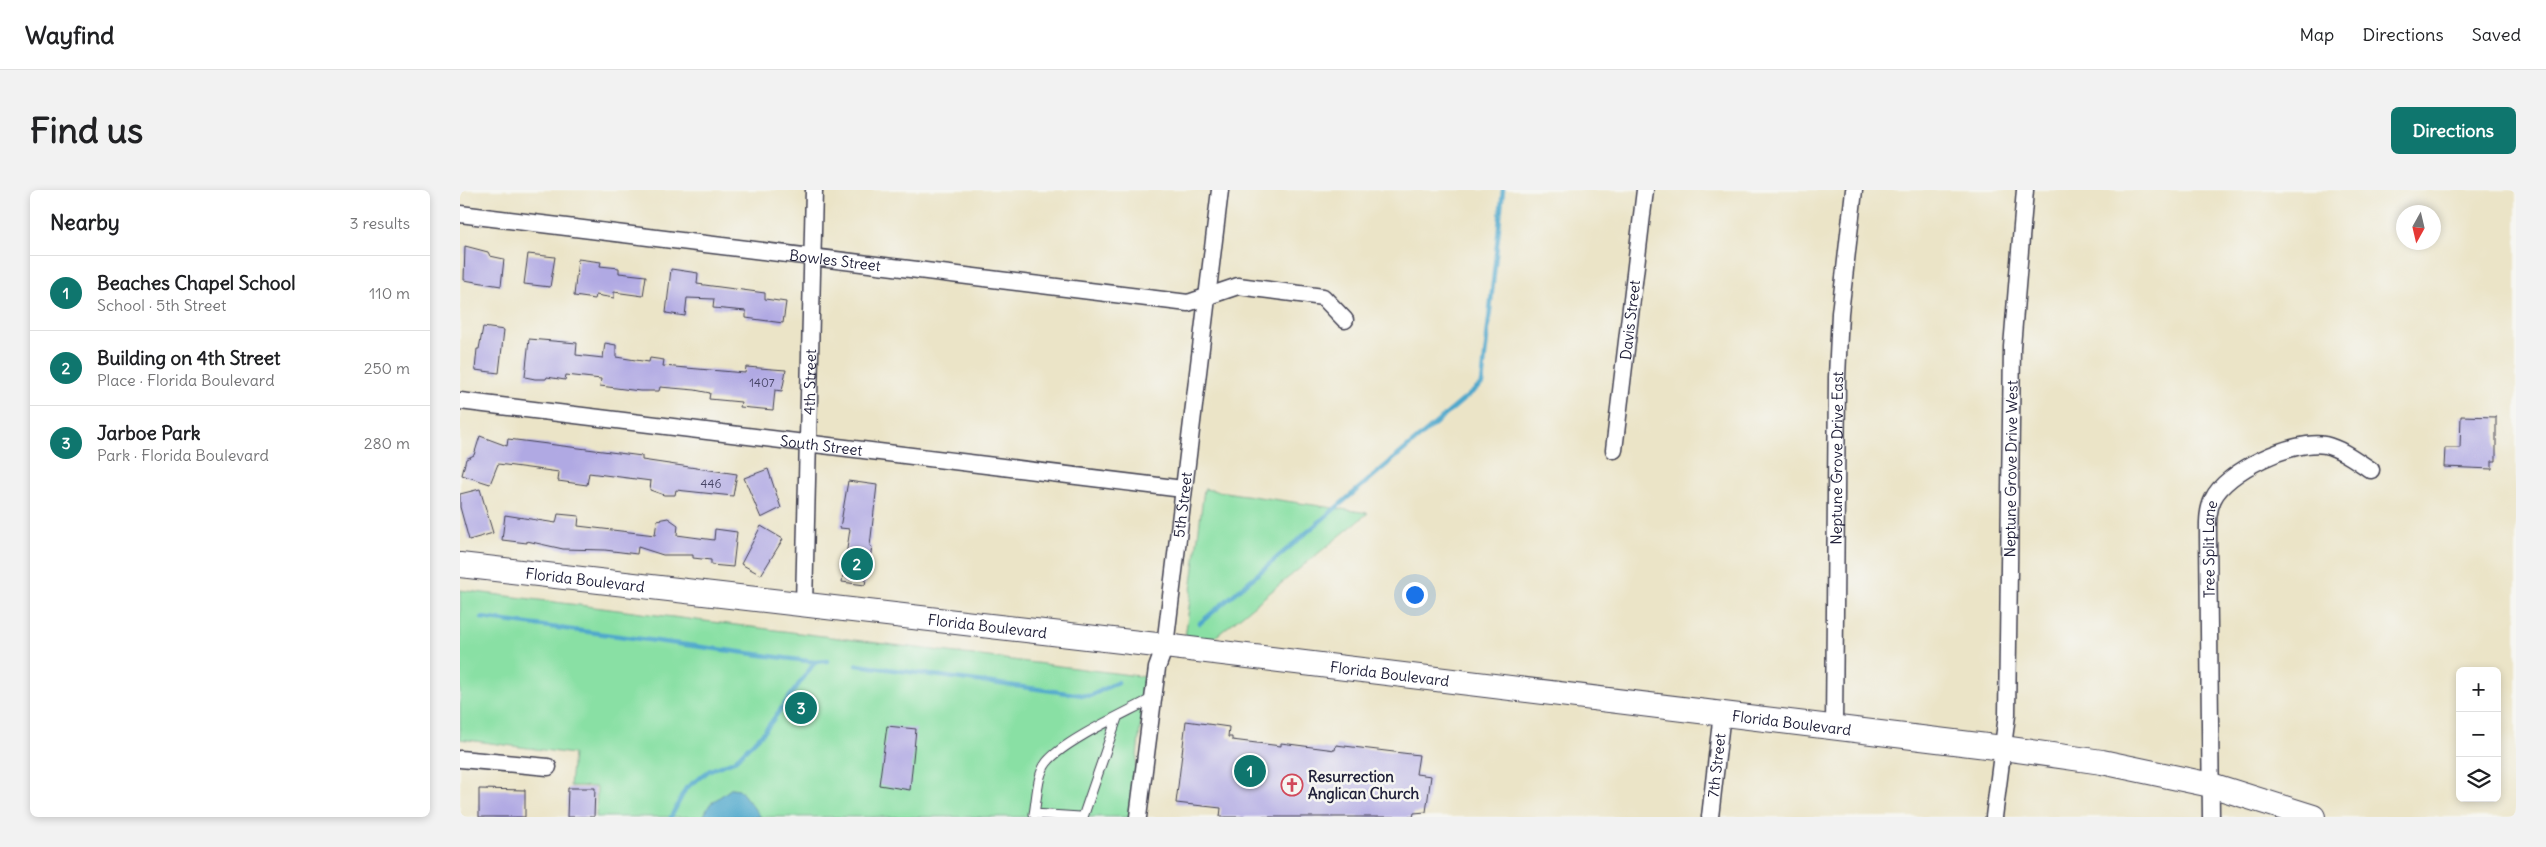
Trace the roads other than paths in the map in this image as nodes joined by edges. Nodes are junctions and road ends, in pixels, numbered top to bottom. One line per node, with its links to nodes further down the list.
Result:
1 (814, 190): 7 (street, 4th Street)
2 (1220, 190): 8 (street, 5th Street)
3 (1645, 190): 12 (street, Davis Street)
4 (1854, 190): 21 (street, Neptune Grove Drive East)
5 (2025, 190): 22 (street, Neptune Grove Drive West)
6 (460, 214): 7 (street, Bowles Street)
7 (812, 258): 8 (street, Bowles Street); 11 (street, 4th Street)
8 (1208, 296): 9 (street, Bowles Street); 14 (street, 5th Street)
9 (1345, 320)
10 (460, 401): 11 (street, South Street)
11 (807, 444): 14 (street, South Street); 16 (street, 4th Street)
12 (1614, 450)
13 (2371, 470): 25 (street, Tree Split Lane)
14 (1183, 489): 17 (street, 5th Street)
15 (460, 565): 16 (street, Florida Boulevard)
16 (804, 604): 17 (street, Florida Boulevard)
17 (1165, 646): 18 (street, 5th Street); 19 (street, Florida Boulevard)
18 (1153, 698): 20 (lane); 27 (street, 5th Street)
19 (1722, 713): 21 (street, Florida Boulevard); 28 (street, 7th Street)
20 (1117, 718): 26 (lane); 26 (lane)
21 (1834, 727): 22 (street, Florida Boulevard)
22 (2003, 748): 25 (street, Florida Boulevard); 29 (street, Neptune Grove Drive West)
23 (460, 759): 24 (street)
24 (548, 767)
25 (2211, 785): 30 (street, Tree Split Lane); 31 (street, Florida Boulevard)
26 (1082, 817)
27 (1138, 817)
28 (1710, 817)
29 (1994, 817)
30 (2211, 817)
31 (2313, 817)

